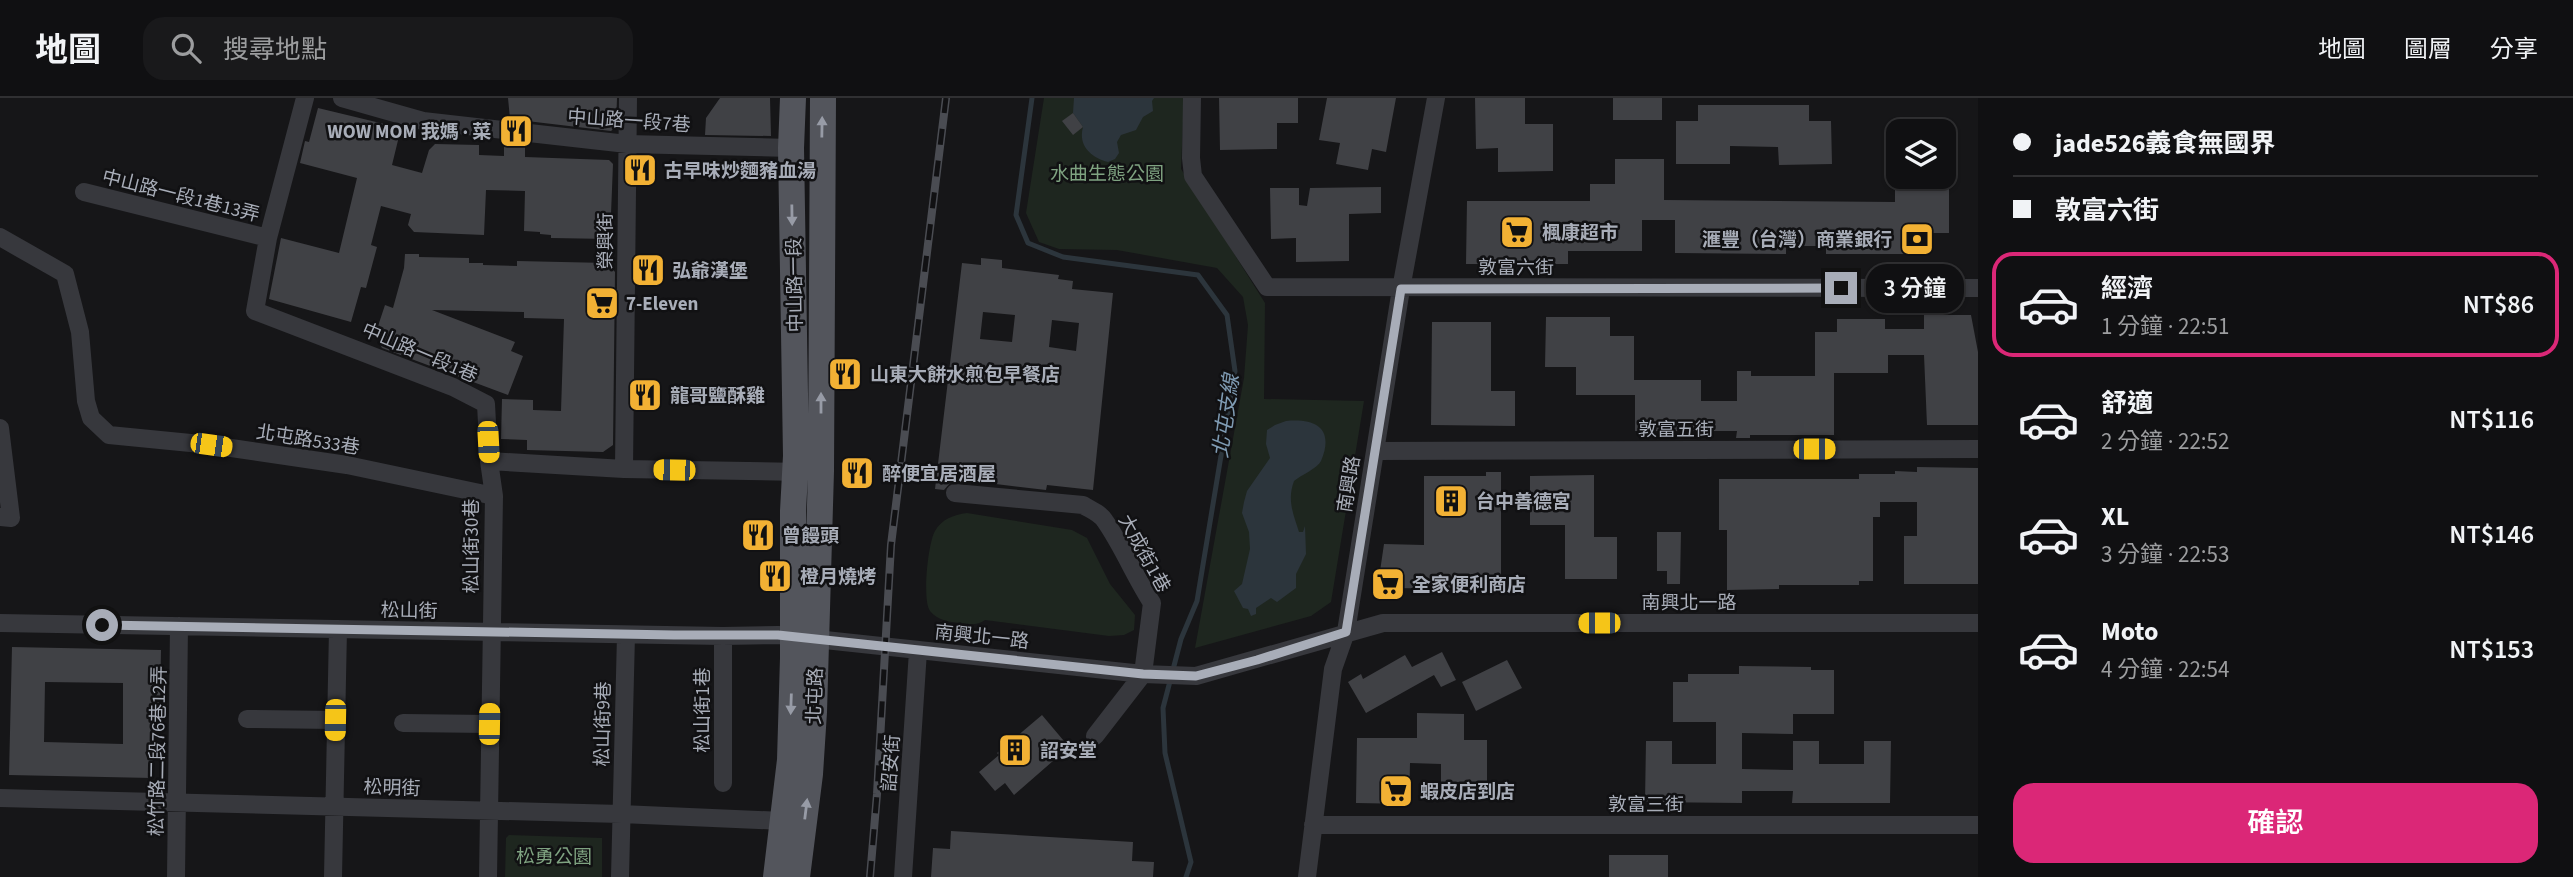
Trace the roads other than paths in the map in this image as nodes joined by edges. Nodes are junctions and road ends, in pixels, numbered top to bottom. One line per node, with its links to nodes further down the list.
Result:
1 (305, 98): 12 (street, 中山路一段1巷)
2 (342, 98): 8 (street, 中山路一段7巷)
3 (628, 98): 8 (street, 榮興街)
4 (793, 98): 9 (main road, 中山路一段)
5 (823, 98): 20 (main road, 中山路一段, one-way to 5)
6 (1192, 98): 14 (street, 敦富六街)
7 (1436, 98): 14 (street, 南興路)
8 (627, 144): 9 (street, 中山路一段7巷); 19 (street, 榮興街)
9 (791, 148): 20 (main road, 中山路一段, one-way to 20)
10 (83, 192): 12 (street, 中山路一段1巷13弄)
11 (0, 237): 22 (street, 北屯路533巷)
12 (268, 238): 18 (street, 中山路一段1巷)
13 (1978, 288): 14 (street, 敦富六街)
14 (1401, 289): 17 (street, 南興路)
15 (0, 428): 23 (street)
16 (1978, 449): 17 (street, 敦富五街)
17 (1375, 451): 29 (street, 南興路)
18 (489, 461): 19 (street); 22 (street, 松山街30巷)
19 (624, 468): 20 (street)
20 (808, 471): 32 (main road, 北屯路)
21 (956, 493): 34 (street, 大成街1巷)
22 (494, 496): 28 (street, 松山街30巷)
23 (0, 517)
24 (0, 623): 26 (street, 松山街)
25 (1978, 624): 29 (street, 南興北一路)
26 (179, 626): 27 (street, 松山街); 42 (street, 松竹路二段76巷12弄)
27 (338, 629): 28 (street, 松山街); 36 (street)
28 (492, 632): 30 (street, 松山街); 38 (street, 松山街30巷)
29 (1346, 632): 34 (street, 南興北一路); 47 (street, 南興路)
30 (626, 635): 31 (street, 松山街); 45 (street, 松山街9巷)
31 (723, 636): 32 (street, 松山街); 40 (street, 松山街1巷)
32 (804, 637): 33 (street, 南興北一路); 46 (main road, 北屯路, one-way to 46); 54 (main road, 北屯路, one-way to 32)
33 (918, 651): 34 (street, 南興北一路); 55 (street, 詔安街)
34 (1143, 674): 39 (street)
35 (247, 719): 36 (street)
36 (335, 720): 43 (street)
37 (403, 723): 38 (street)
38 (489, 724): 44 (street, 松山街30巷)
39 (1095, 736)
40 (723, 783)
41 (0, 798): 42 (street, 松明街)
42 (177, 802): 43 (street, 松明街); 49 (street, 松竹路二段76巷12弄)
43 (334, 807): 44 (street, 松明街); 50 (street)
44 (489, 811): 45 (street, 松明街); 51 (street, 松山街30巷)
45 (621, 814): 46 (street, 松明街); 52 (street, 松山街9巷)
46 (783, 821): 53 (main road, 北屯路)
47 (1313, 825): 48 (street, 敦富三街); 56 (street, 南興路)
48 (1978, 825)
49 (176, 877)
50 (333, 877)
51 (488, 877)
52 (620, 877)
53 (776, 877)
54 (797, 877)
55 (903, 877)
56 (1307, 877)

